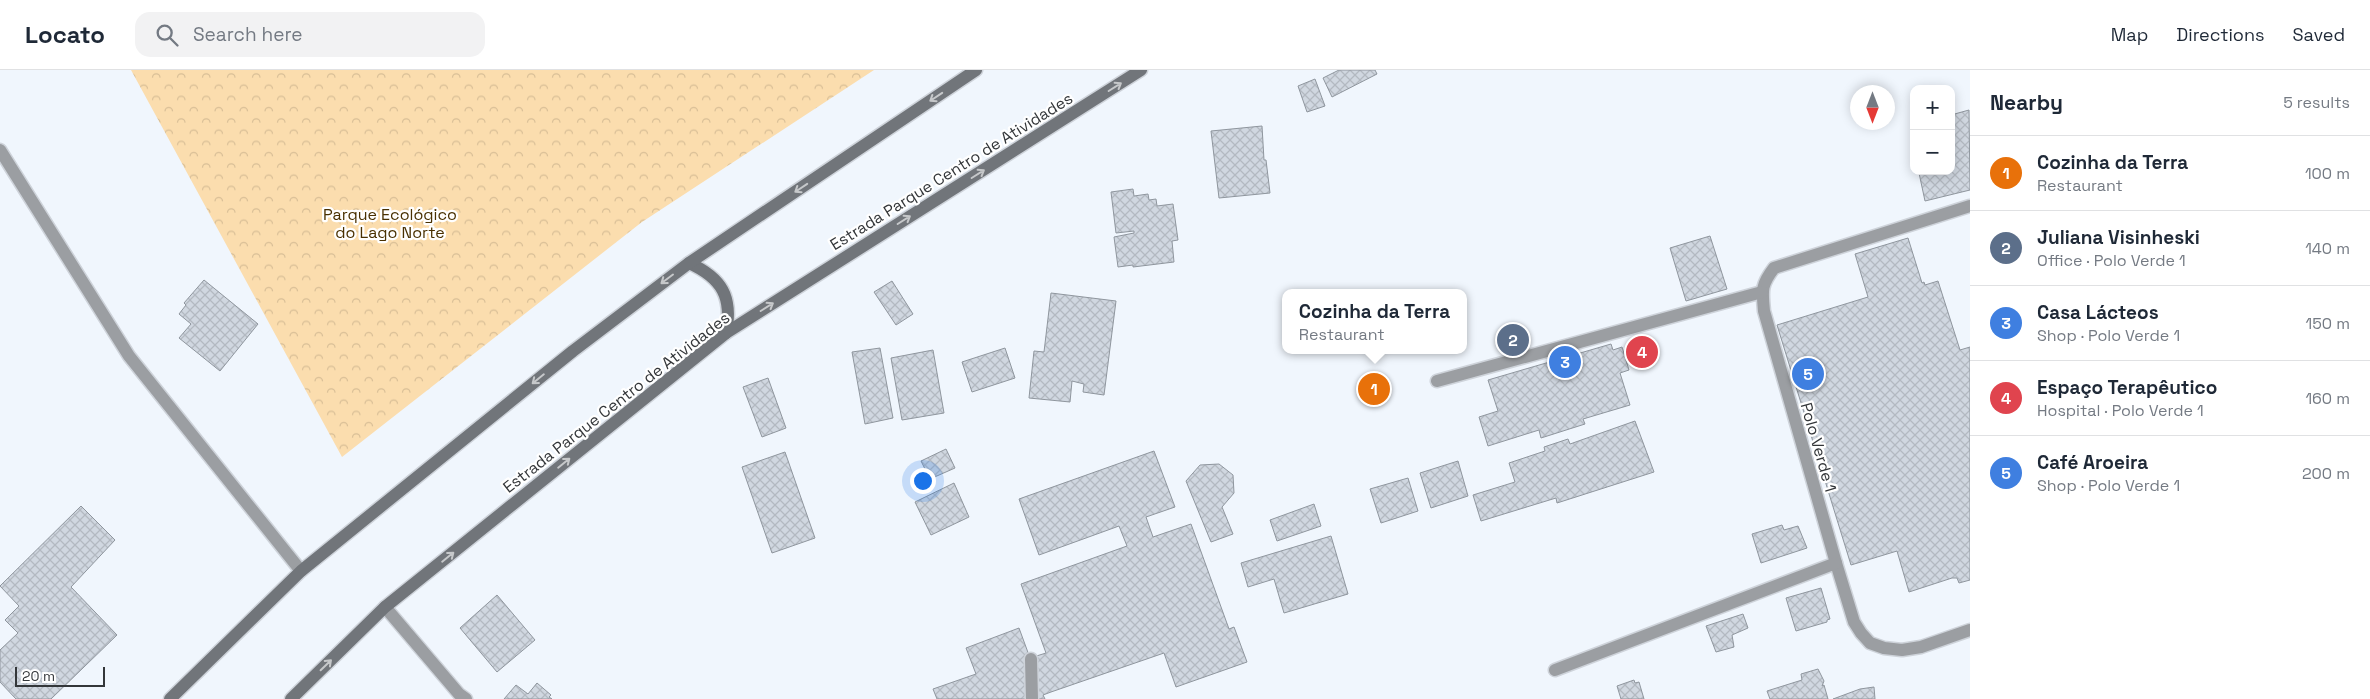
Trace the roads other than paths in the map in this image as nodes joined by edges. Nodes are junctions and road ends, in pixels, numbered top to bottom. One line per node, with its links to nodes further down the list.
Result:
1 (976, 70): 5 (main road, one-way to 5)
2 (1141, 70): 7 (main road, Estrada Parque Centro de Atividades, one-way to 2)
3 (0, 150): 10 (street)
4 (1970, 206): 6 (street)
5 (688, 263): 7 (main road); 10 (main road, one-way to 10)
6 (1762, 292): 8 (street); 9 (street, Polo Verde 1)
7 (726, 333): 11 (main road, Estrada Parque Centro de Atividades, one-way to 7)
8 (1437, 381)
9 (1836, 563): 12 (street, Polo Verde 1); 14 (street)
10 (301, 571): 15 (main road)
11 (385, 607): 16 (main road, Estrada Parque Centro de Atividades, one-way to 11); 17 (street)
12 (1970, 630)
13 (1031, 659): 18 (street)
14 (1555, 670)
15 (170, 699)
16 (291, 699)
17 (466, 699)
18 (1032, 699)

